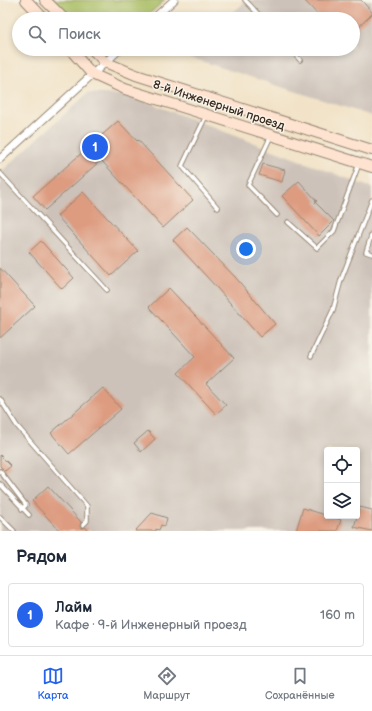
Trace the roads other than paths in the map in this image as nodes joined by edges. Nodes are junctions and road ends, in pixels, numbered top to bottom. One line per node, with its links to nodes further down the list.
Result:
1 (26, 0): 5 (street)
2 (45, 0): 6 (street)
3 (174, 0): 7 (street)
4 (245, 0): 8 (lane)
5 (37, 12)
6 (57, 12)
7 (161, 12)
8 (256, 12)
9 (76, 56): 15 (street, 8-й Инженерный проезд)
10 (99, 56): 14 (street, 8-й Инженерный проезд)
11 (112, 56): 14 (street)
12 (296, 56): 13 (lane)
13 (300, 60)
14 (105, 62): 15 (street); 18 (street, 8-й Инженерный проезд)
15 (92, 74): 16 (street, 8-й Инженерный проезд); 19 (street)
16 (206, 115): 17 (street, 8-й Инженерный проезд); 24 (lane)
17 (271, 135): 20 (street, 8-й Инженерный проезд); 25 (lane)
18 (372, 150)
19 (0, 159)
20 (360, 163): 21 (street, 8-й Инженерный проезд); 26 (lane)
21 (372, 167)
22 (0, 173): 29 (lane)
23 (372, 200): 30 (lane)
24 (218, 208)
25 (277, 215)
26 (288, 222)
27 (372, 233): 28 (lane)
28 (372, 254)
29 (107, 290)
30 (311, 356)
31 (0, 399): 37 (lane)
32 (0, 472): 34 (lane)
33 (0, 484): 34 (lane)
34 (22, 509): 35 (lane)
35 (28, 515)
36 (0, 517): 38 (lane)
37 (83, 524)
38 (14, 531)

